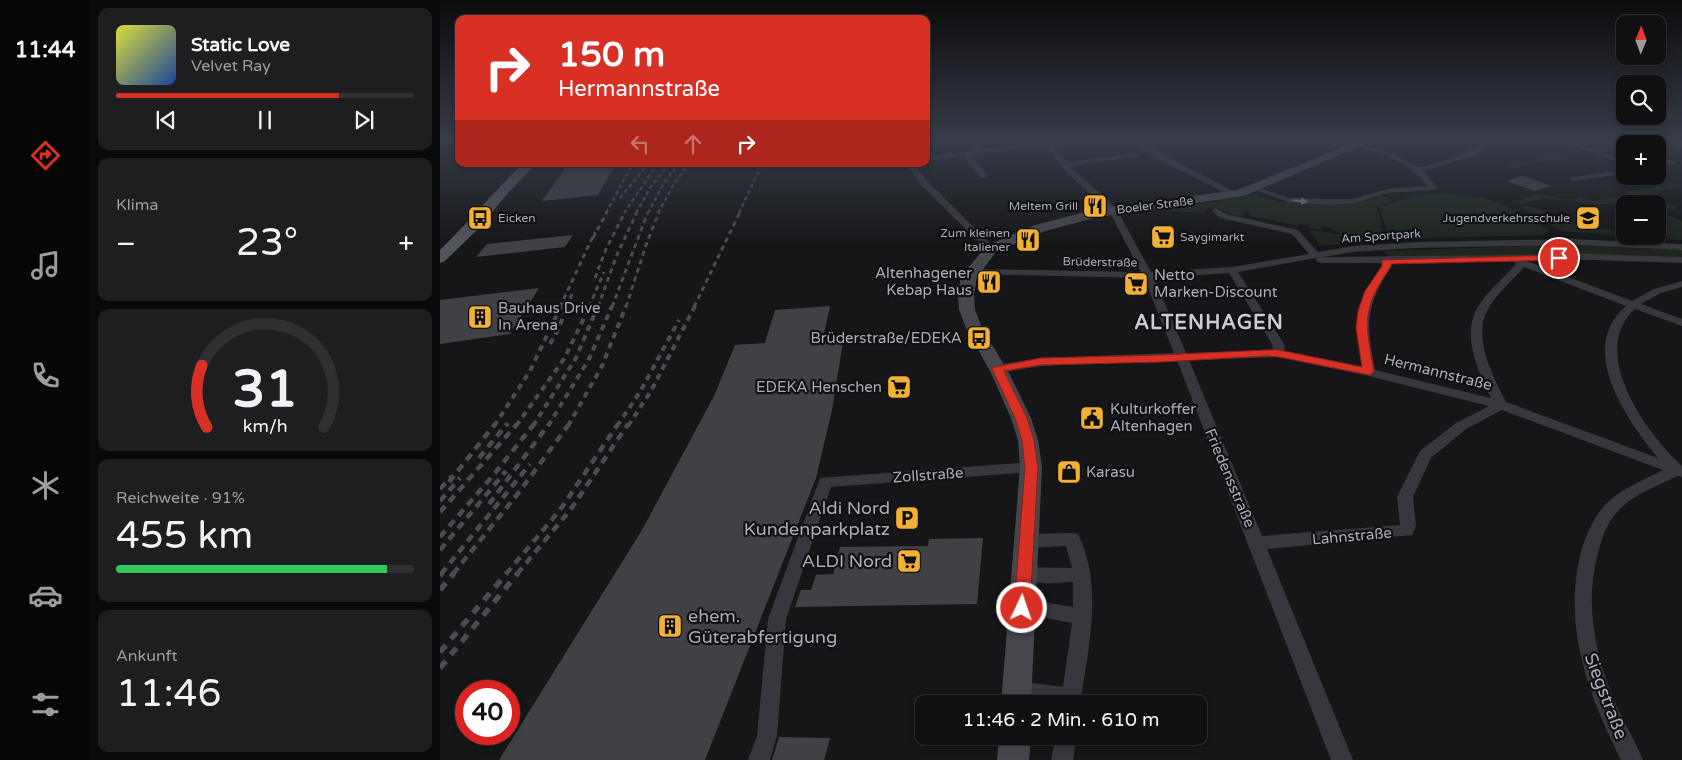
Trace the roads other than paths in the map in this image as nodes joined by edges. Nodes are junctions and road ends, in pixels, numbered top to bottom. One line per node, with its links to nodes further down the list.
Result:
1 (520, 173): 19 (main road)
2 (917, 173): 16 (street)
3 (982, 173): 9 (street)
4 (1074, 173): 13 (street, Friedensstraße)
5 (1194, 173): 12 (street)
6 (1289, 173): 11 (street, Boeler Straße)
7 (1420, 173): 11 (street, one-way to 7)
8 (1612, 173): 10 (street)
9 (984, 176)
10 (1573, 178)
11 (1254, 188): 12 (street, Boeler Straße)
12 (1235, 194): 13 (street, Boeler Straße)
13 (1113, 210): 16 (street, Boeler Straße); 25 (street, Friedensstraße)
14 (1216, 212): 17 (street)
15 (1682, 247): 17 (street, Am Sportpark)
16 (991, 249): 24 (street)
17 (1316, 255): 18 (street, Brüderstraße)
18 (1305, 257): 22 (street); 23 (street, Brüderstraße)
19 (440, 258)
20 (1682, 260): 21 (street)
21 (1519, 261): 22 (street); 27 (street); 33 (street)
22 (1385, 262): 32 (street)
23 (1232, 270): 25 (street, Brüderstraße); 29 (street)
24 (972, 272): 25 (street, Brüderstraße); 31 (street)
25 (1148, 275): 30 (street, Friedensstraße)
26 (1682, 284): 27 (street)
27 (1632, 305): 28 (street); 35 (street)
28 (1682, 323)
29 (1279, 353): 30 (street, Hermannstraße); 32 (street, Hermannstraße)
30 (1180, 358): 31 (street, Hermannstraße); 37 (street, Friedensstraße)
31 (998, 369): 34 (street)
32 (1369, 372): 33 (street, Hermannstraße)
33 (1501, 405): 35 (street, Hermannstraße); 37 (street, Lahnstraße)
34 (1031, 468): 36 (street); 46 (street, Zollstraße)
35 (1679, 471): 50 (street, Siegstraße)
36 (1026, 541): 38 (street); 39 (street)
37 (1257, 543): 49 (street, Friedensstraße)
38 (1024, 574): 39 (street); 42 (street)
39 (1081, 574): 41 (street)
40 (1042, 610): 41 (street)
41 (1081, 616): 43 (street)
42 (1017, 695)
43 (1072, 695)
44 (1014, 745): 47 (street)
45 (1064, 745): 48 (street)
46 (759, 760)
47 (1013, 760)
48 (1062, 760)
49 (1342, 760)
50 (1632, 760)

